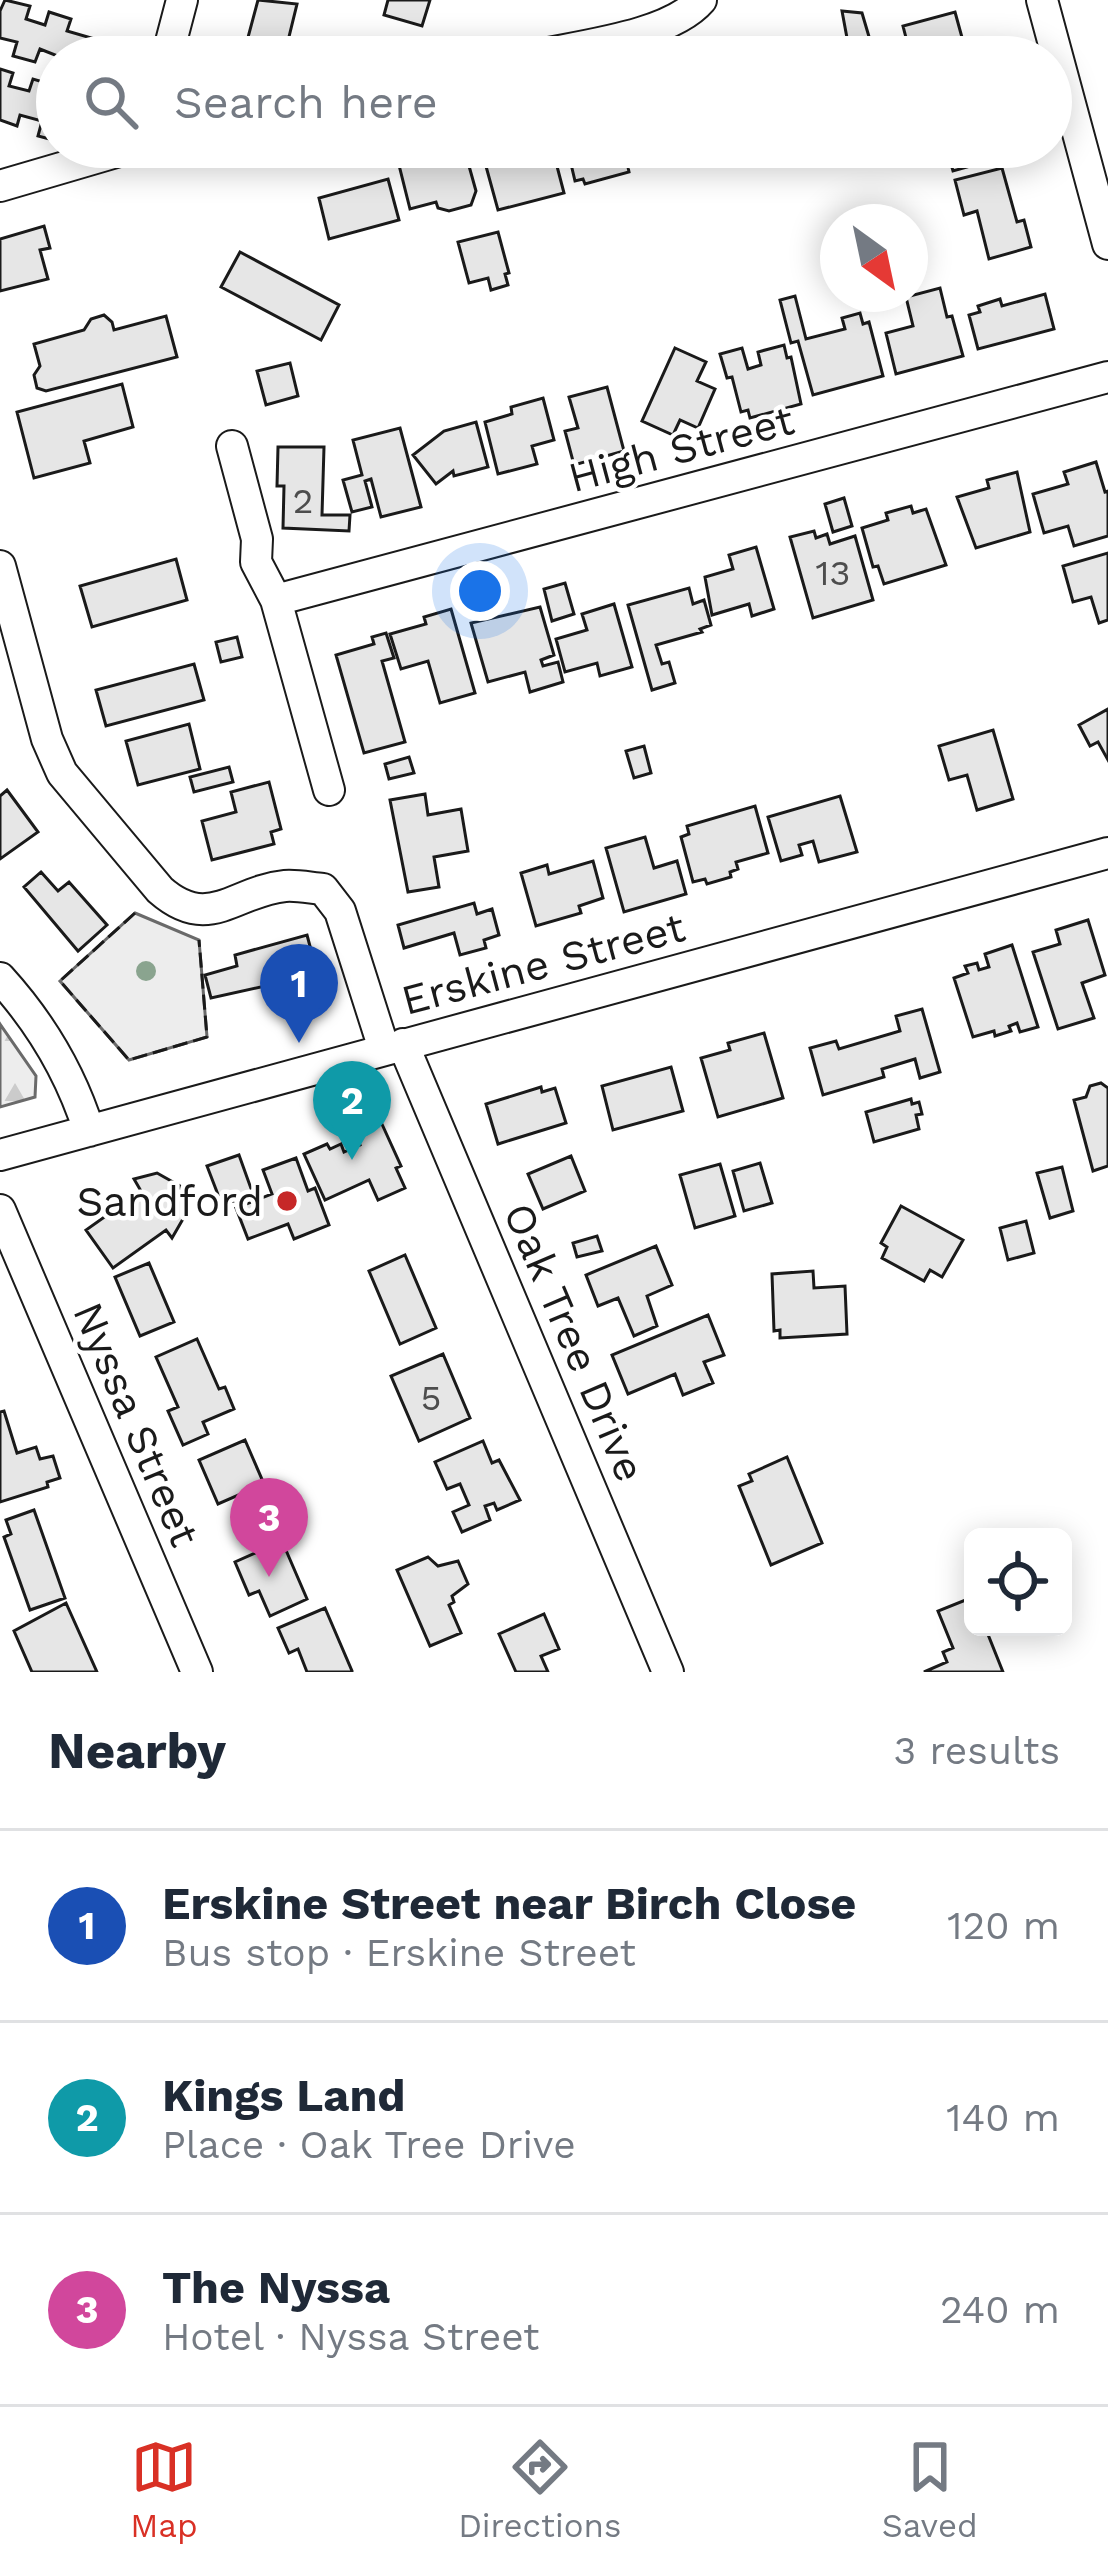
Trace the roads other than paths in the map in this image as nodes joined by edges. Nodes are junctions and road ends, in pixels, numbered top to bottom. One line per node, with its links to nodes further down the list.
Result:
1 (182, 0): 4 (street)
2 (701, 0): 5 (street)
3 (1042, 0): 6 (street)
4 (173, 36)
5 (619, 36)
6 (1052, 36)
7 (1072, 111): 10 (street)
8 (62, 168): 9 (street)
9 (0, 186)
10 (1108, 244)
11 (1108, 377): 14 (street, High Street)
12 (232, 446): 14 (street)
13 (0, 566): 18 (street, Oak Tree Drive)
14 (276, 600): 15 (street)
15 (329, 790)
16 (1108, 853): 18 (street, Erskine Street)
17 (0, 978): 19 (street)
18 (394, 1047): 19 (street, Erskine Street); 23 (street, Oak Tree Drive)
19 (88, 1131): 20 (street, Erskine Street)
20 (0, 1155)
21 (0, 1210): 22 (street, Nyssa Street)
22 (197, 1672)
23 (668, 1672)

